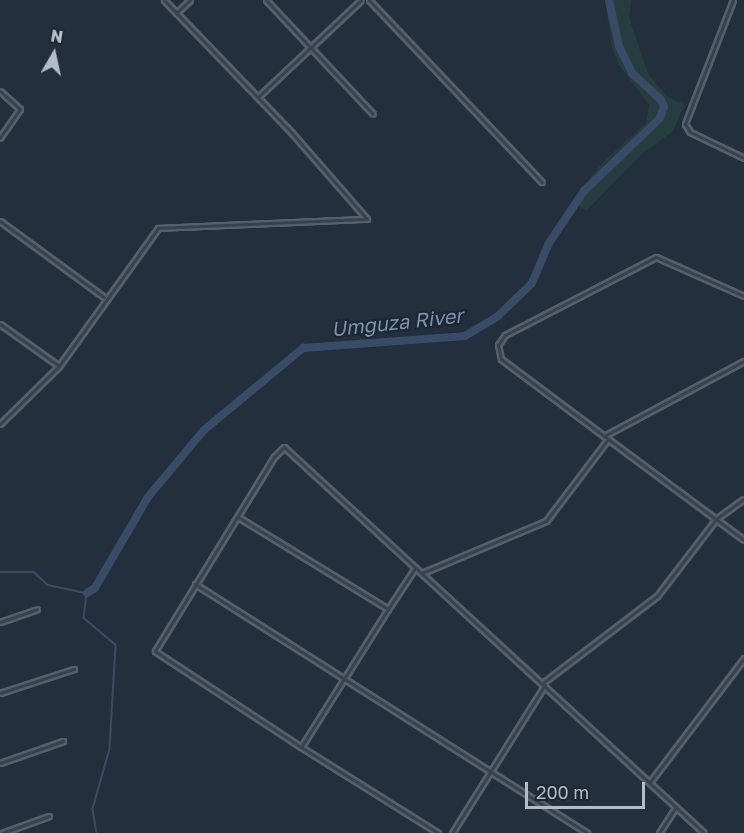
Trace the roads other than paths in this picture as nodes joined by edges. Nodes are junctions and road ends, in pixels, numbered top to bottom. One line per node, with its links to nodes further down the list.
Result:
1 (164, 0): 7 (street)
2 (190, 0): 7 (street)
3 (266, 0): 8 (street)
4 (361, 0): 8 (street)
5 (369, 0): 14 (street)
6 (733, 0): 13 (street)
7 (177, 13): 10 (street)
8 (312, 48): 10 (street); 11 (street)
9 (0, 91): 12 (street)
10 (258, 97): 17 (street)
11 (373, 114)
12 (0, 138)
13 (744, 158)
14 (542, 182)
15 (0, 221): 17 (street)
16 (744, 296): 22 (street)
17 (104, 297): 20 (street)
18 (0, 324): 20 (street)
19 (744, 361): 22 (street)
20 (59, 366): 21 (street)
21 (0, 424)
22 (606, 438): 25 (street); 28 (street)
23 (744, 499): 25 (street)
24 (237, 517): 27 (street); 29 (street); 31 (street)
25 (716, 519): 26 (street); 36 (street)
26 (744, 540)
27 (415, 568): 28 (street); 31 (street)
28 (422, 573): 36 (street)
29 (195, 584): 35 (street); 39 (street)
30 (37, 609): 32 (street)
31 (388, 609): 35 (street)
32 (0, 622)
33 (744, 658): 42 (street)
34 (74, 669): 37 (street)
35 (344, 678): 39 (street); 41 (street)
36 (544, 683): 41 (street); 42 (street)
37 (0, 693)
38 (63, 741): 40 (street)
39 (301, 747): 46 (street)
40 (0, 763)
41 (490, 771): 47 (street); 48 (street)
42 (650, 782): 43 (street)
43 (676, 806): 49 (street); 50 (street)
44 (49, 816): 45 (street)
45 (2, 833)
46 (438, 833)
47 (452, 833)
48 (588, 833)
49 (659, 833)
50 (704, 833)

